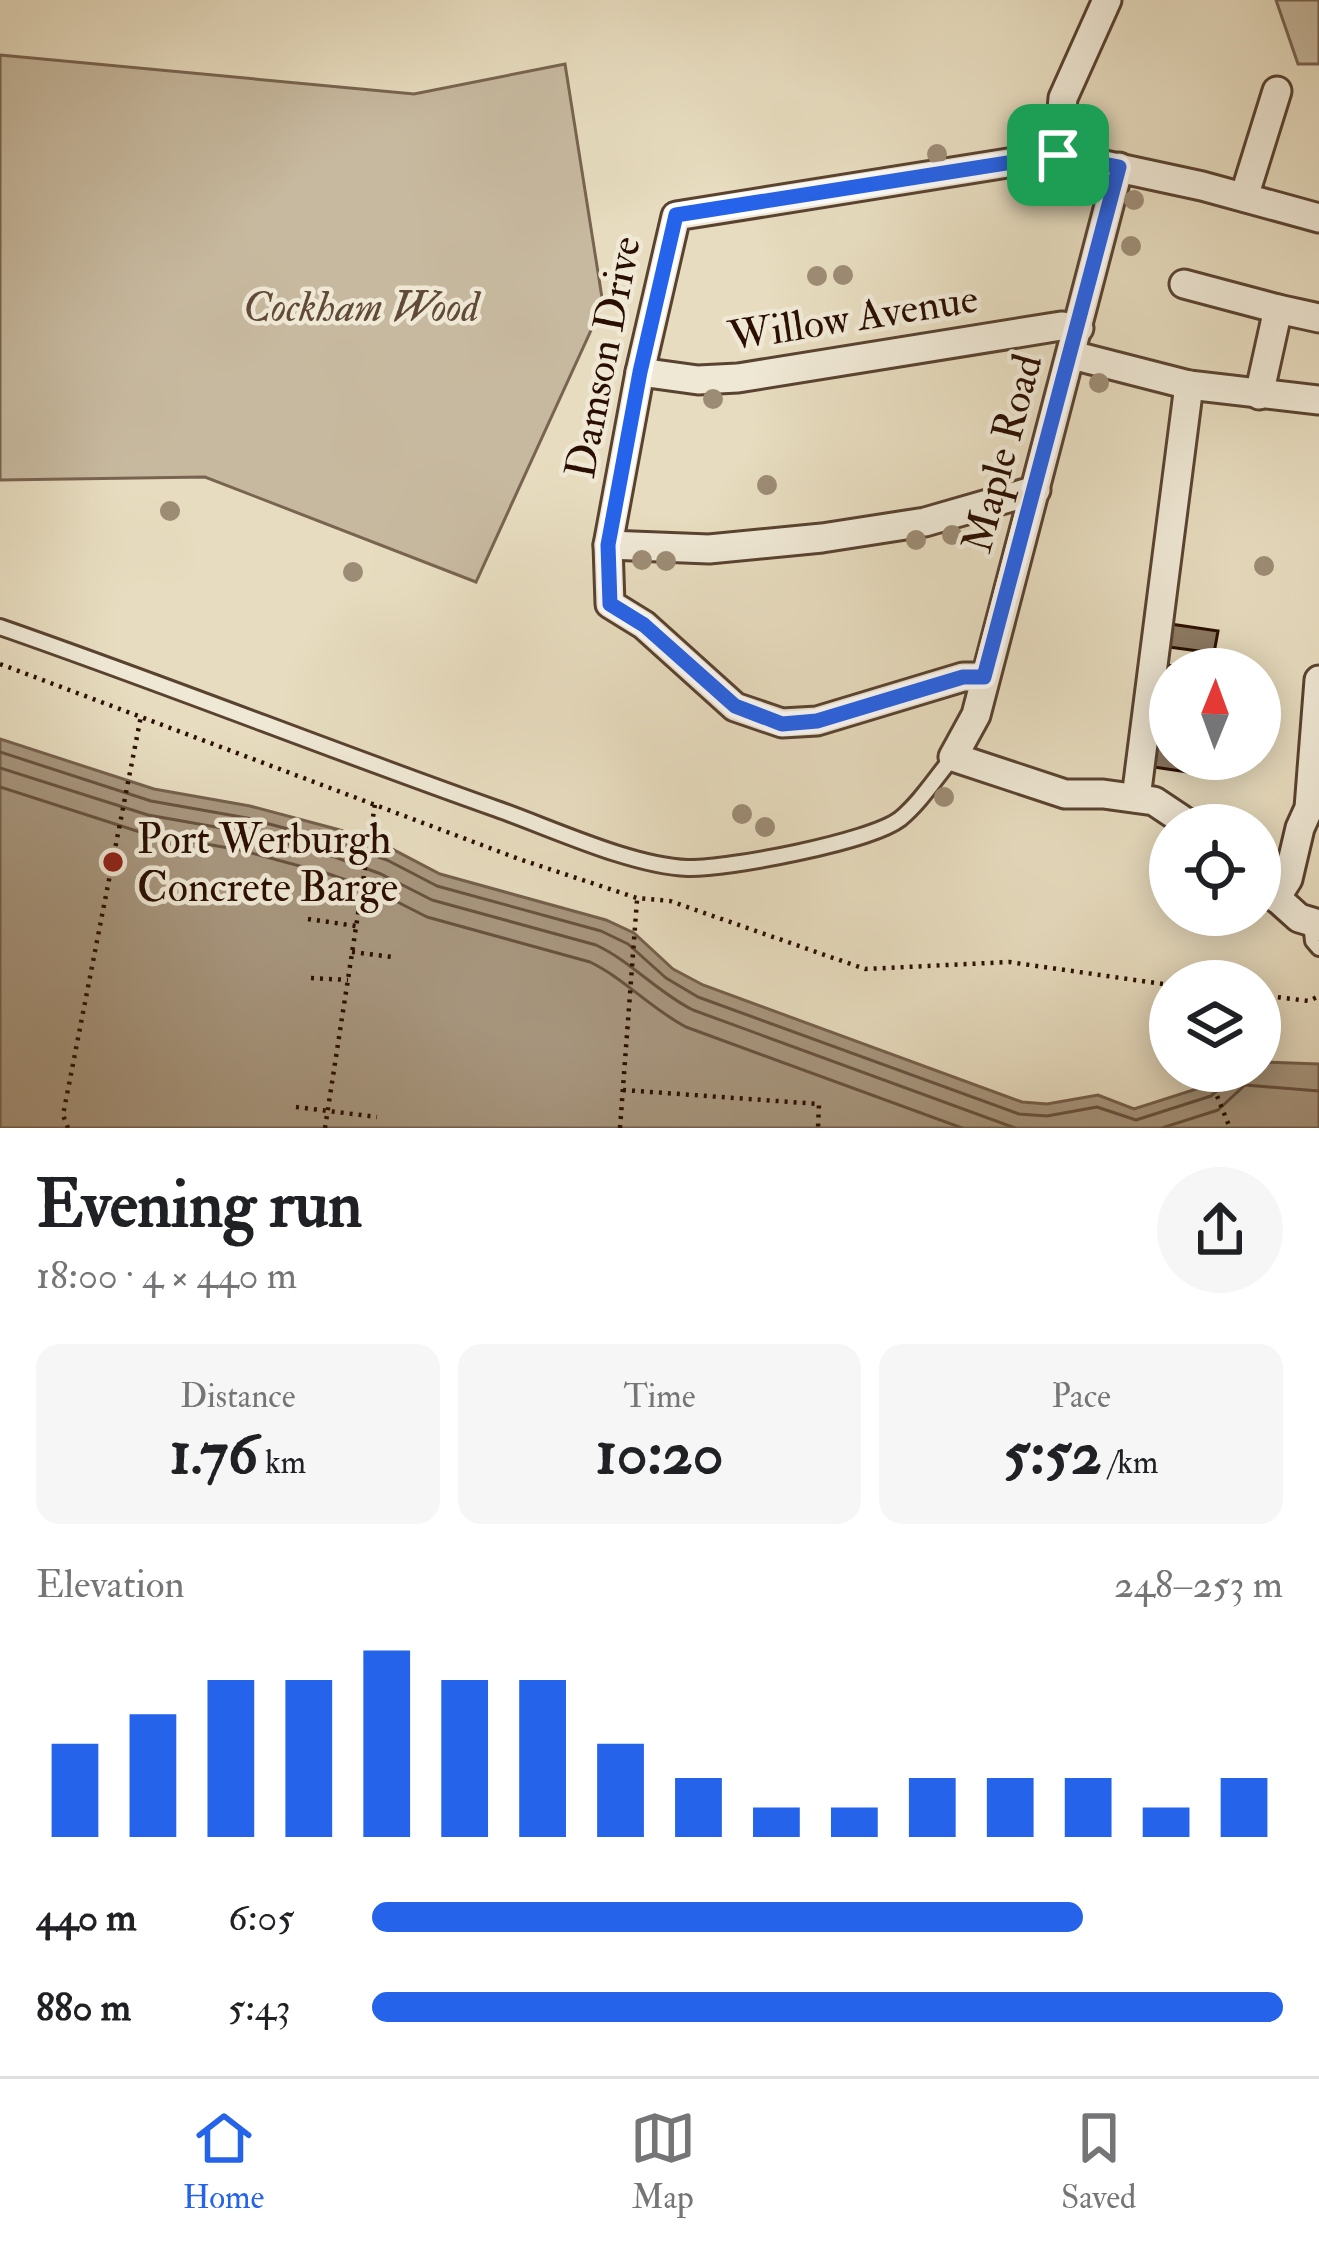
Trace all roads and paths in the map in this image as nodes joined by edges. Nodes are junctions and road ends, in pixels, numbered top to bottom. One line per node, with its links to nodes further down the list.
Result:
1 (1107, 0): 3 (street)
2 (1277, 91): 5 (street)
3 (1058, 155): 4 (street, Damson Drive); 11 (street, Damson Drive)
4 (1119, 167): 5 (street, Damson Drive); 10 (street, Maple Road)
5 (1244, 196): 6 (street, Damson Drive)
6 (1319, 218)
7 (1184, 284): 8 (street)
8 (1277, 309): 9 (street); 13 (street)
9 (1319, 318)
10 (1075, 341): 11 (street, Willow Avenue); 12 (street, Willow Avenue); 15 (street, Maple Road)
11 (640, 372): 16 (street, Damson Drive)
12 (1189, 385): 13 (street, Willow Avenue); 22 (street)
13 (1259, 395): 14 (street, Willow Avenue)
14 (1319, 400)
15 (1036, 490): 16 (street); 18 (street, Maple Road)
16 (608, 545): 18 (street, Damson Drive)
17 (0, 626): 21 (lane)
18 (984, 677): 21 (street, Maple Road)
19 (1319, 680): 25 (street)
20 (141, 715): 42 (path)
21 (953, 757): 22 (street)
22 (1136, 797): 24 (street)
23 (375, 803): 29 (path)
24 (1159, 804)
25 (1281, 883)
26 (638, 898): 37 (path)
27 (1281, 902): 30 (street)
28 (308, 920): 29 (path)
29 (356, 926): 31 (path)
30 (1316, 932)
31 (352, 952): 32 (path); 34 (path)
32 (392, 957)
33 (311, 978): 34 (path)
34 (348, 980): 40 (path)
35 (1319, 995): 36 (path)
36 (1281, 997)
37 (623, 1090): 44 (path); 45 (path)
38 (1215, 1092): 46 (path)
39 (296, 1107): 40 (path)
40 (328, 1111): 41 (path); 43 (path)
41 (377, 1117)
42 (68, 1128)
43 (326, 1128)
44 (620, 1128)
45 (818, 1128)
46 (1230, 1128)

